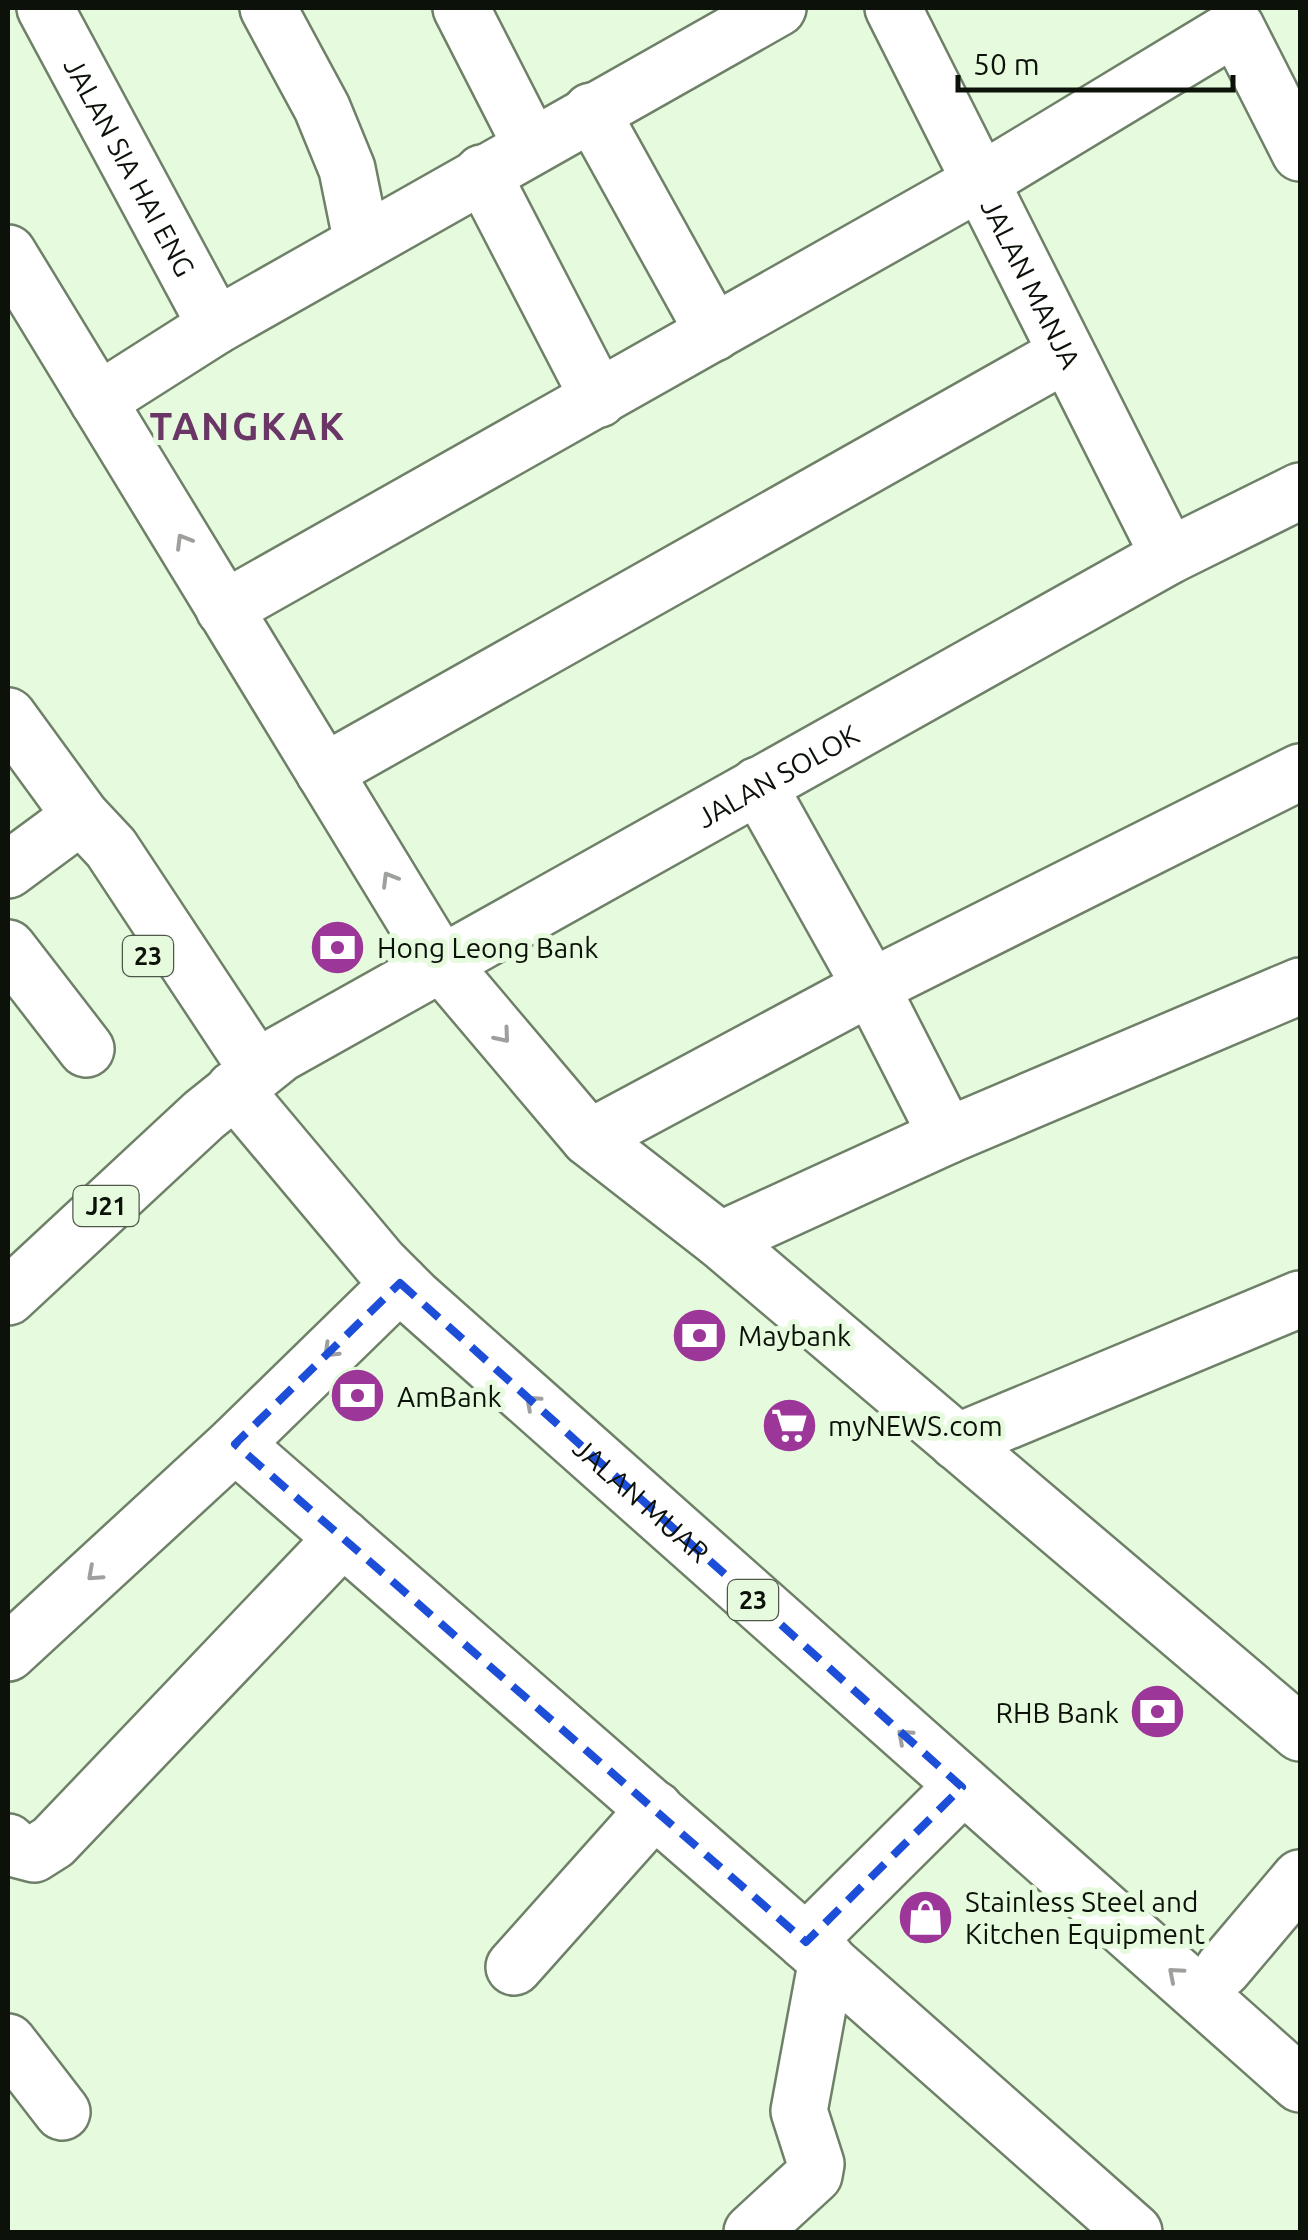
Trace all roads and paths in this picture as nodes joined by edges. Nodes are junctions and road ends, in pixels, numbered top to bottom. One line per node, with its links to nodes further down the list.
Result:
1 (45, 8): 15 (main road, JALAN SIA HAI ENG)
2 (268, 8): 13 (main road)
3 (461, 8): 9 (main road)
4 (778, 8): 7 (main road)
5 (893, 8): 12 (main road, JALAN MANJA)
6 (1248, 17): 10 (main road); 12 (main road)
7 (696, 27): 8 (main road)
8 (591, 111): 9 (main road); 16 (main road)
9 (532, 145): 11 (main road)
10 (1300, 153)
11 (482, 173): 13 (main road); 18 (main road)
12 (980, 182): 16 (main road); 17 (main road, JALAN MANJA)
13 (362, 242): 15 (main road)
14 (8, 253): 19 (main road)
15 (216, 326): 19 (main road)
16 (714, 333): 18 (main road)
17 (1066, 354): 21 (main road, JALAN MANJA); 24 (main road)
18 (599, 399): 22 (main road)
19 (98, 400): 22 (main road, one-way to 19)
20 (1300, 491): 21 (main road, JALAN SOLOK)
21 (1168, 556): 26 (main road, JALAN SOLOK)
22 (224, 609): 24 (main road)
23 (8, 716): 27 (main road, 23)
24 (324, 772): 30 (main road, one-way to 24)
25 (1300, 772): 32 (main road)
26 (758, 785): 30 (main road, JALAN SOLOK); 32 (main road)
27 (81, 816): 28 (main road); 34 (main road, 23)
28 (8, 870)
29 (8, 948): 33 (main road)
30 (440, 962): 34 (main road, JALAN SOLOK); 36 (main road, one-way to 36)
31 (1300, 986): 35 (main road)
32 (871, 987): 35 (main road); 36 (main road)
33 (86, 1048)
34 (246, 1079): 38 (main road, JALAN MUAR / 23); 39 (main road, J21); 52 (main road, JALAN MUAR / 23)
35 (947, 1136): 37 (main road)
36 (589, 1138): 37 (main road)
37 (720, 1240): 41 (main road)
38 (400, 1283): 42 (main road, one-way to 42); 46 (main road, JALAN MUAR / 23, one-way to 38)
39 (8, 1297)
40 (1300, 1298): 41 (main road)
41 (957, 1442): 45 (main road)
42 (235, 1444): 43 (main road); 44 (main road, one-way to 44)
43 (342, 1538): 47 (main road); 48 (main road)
44 (8, 1653)
45 (1300, 1733)
46 (962, 1786): 50 (main road); 55 (main road, JALAN MUAR / 23, one-way to 46)
47 (655, 1809): 50 (main road); 51 (main road)
48 (8, 1842)
49 (1300, 1878): 52 (main road)
50 (816, 1951): 57 (main road); 58 (main road)
51 (514, 1966)
52 (1224, 1969): 53 (main road, JALAN MUAR / 23)
53 (1300, 2041)
54 (8, 2042): 56 (main road)
55 (1300, 2084)
56 (62, 2112)
57 (1120, 2228)
58 (752, 2232)

